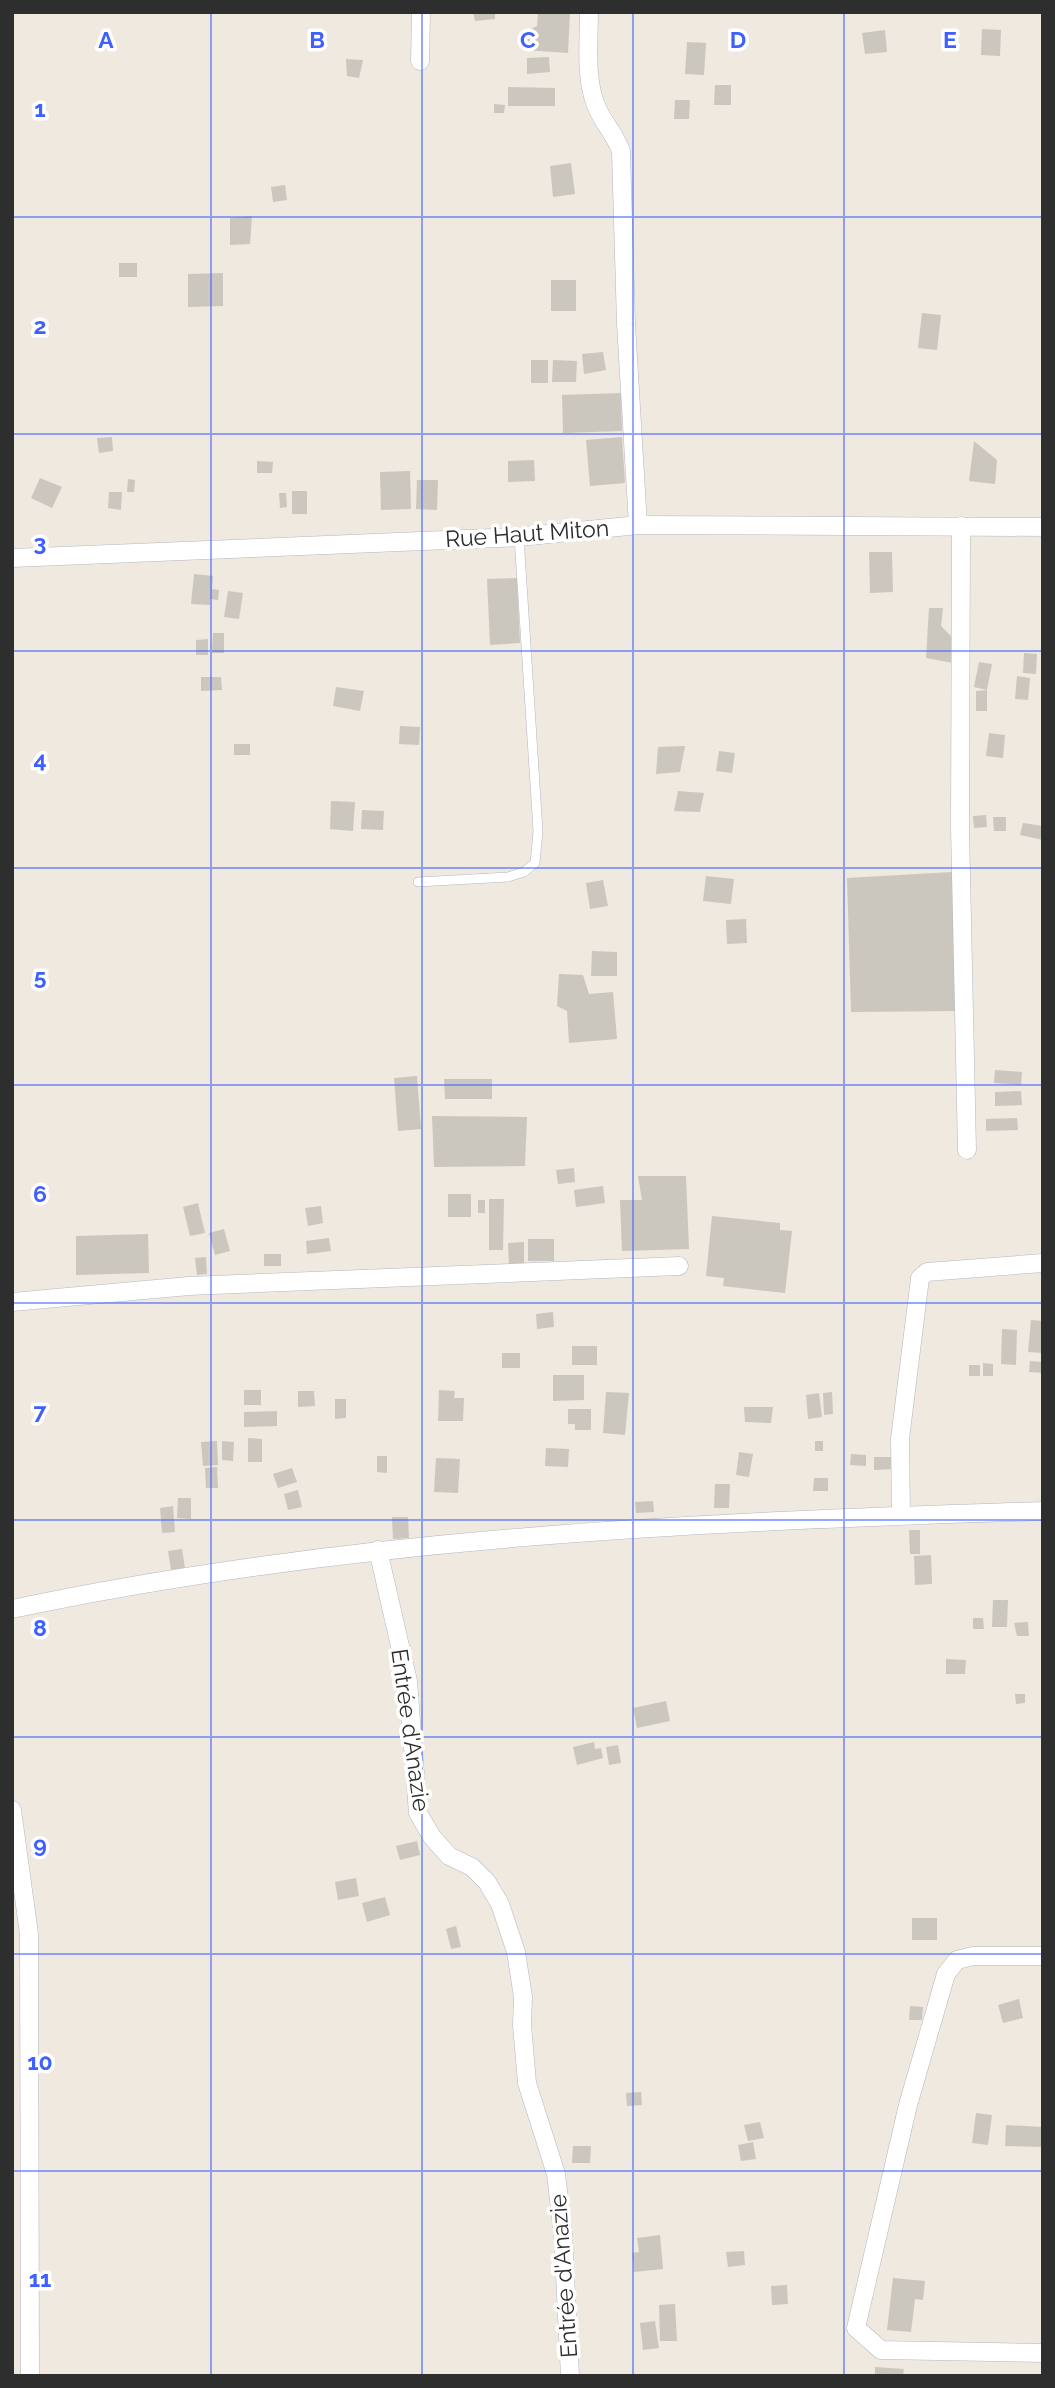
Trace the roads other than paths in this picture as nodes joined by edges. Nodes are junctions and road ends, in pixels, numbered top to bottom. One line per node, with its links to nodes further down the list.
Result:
1 (421, 12): 3 (street)
2 (589, 12): 4 (street)
3 (419, 61)
4 (638, 524): 5 (street, Rue Haut Miton); 7 (street, Rue Haut Miton)
5 (961, 526): 6 (street, Rue Haut Miton); 10 (street)
6 (1043, 527)
7 (519, 537): 8 (street, Rue Haut Miton); 9 (lane)
8 (12, 558)
9 (418, 882)
10 (967, 1150)
11 (1043, 1263): 15 (street)
12 (679, 1266): 13 (street)
13 (12, 1301)
14 (1043, 1511): 15 (street)
15 (901, 1515): 16 (street)
16 (378, 1550): 17 (street); 22 (street, Entrée d'Anazie)
17 (12, 1609)
18 (12, 1810): 21 (street)
19 (1043, 1956): 20 (street)
20 (1043, 2354)
21 (30, 2376)
22 (570, 2376)

